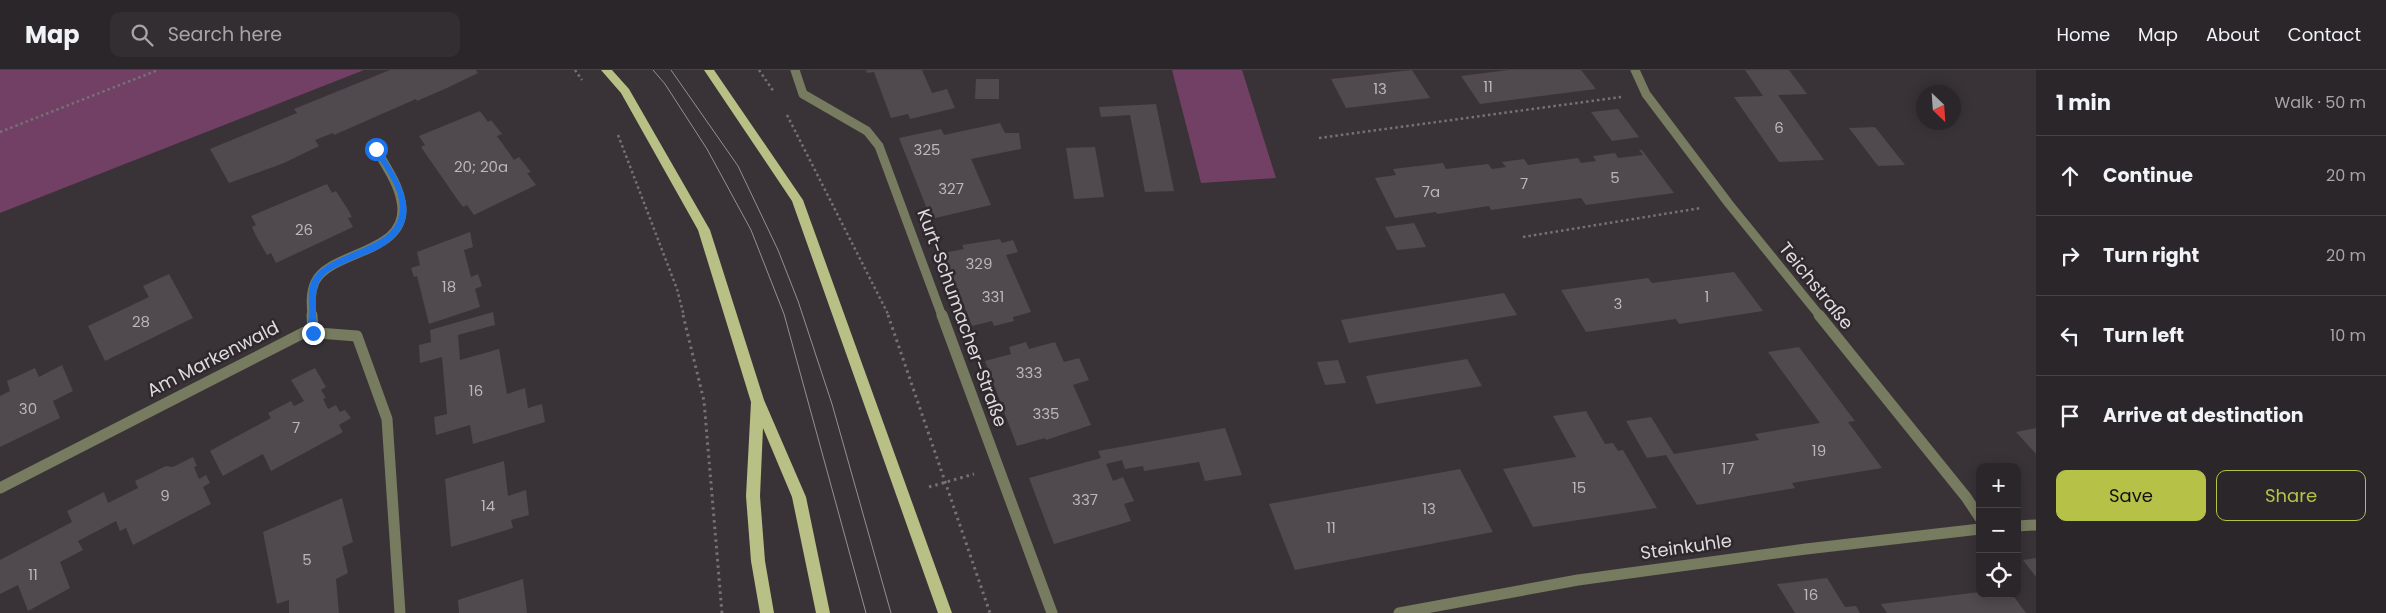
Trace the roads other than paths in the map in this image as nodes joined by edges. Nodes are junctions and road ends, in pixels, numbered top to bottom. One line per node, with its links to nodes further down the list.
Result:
1 (606, 70): 7 (main road)
2 (709, 70): 16 (main road)
3 (795, 70): 17 (street, Kurt-Schumacher-Straße)
4 (1635, 70): 9 (street, Teichstraße)
5 (376, 149): 6 (street)
6 (313, 333): 8 (street, Am Markenwald); 13 (street, Am Markenwald)
7 (757, 400): 14 (main road); 15 (main road)
8 (0, 488)
9 (1976, 512)
10 (2036, 525): 11 (street)
11 (2021, 526)
12 (1976, 529): 18 (street, Steinkuhle)
13 (400, 613)
14 (767, 613)
15 (823, 613)
16 (945, 613)
17 (1052, 613)
18 (1399, 613)

